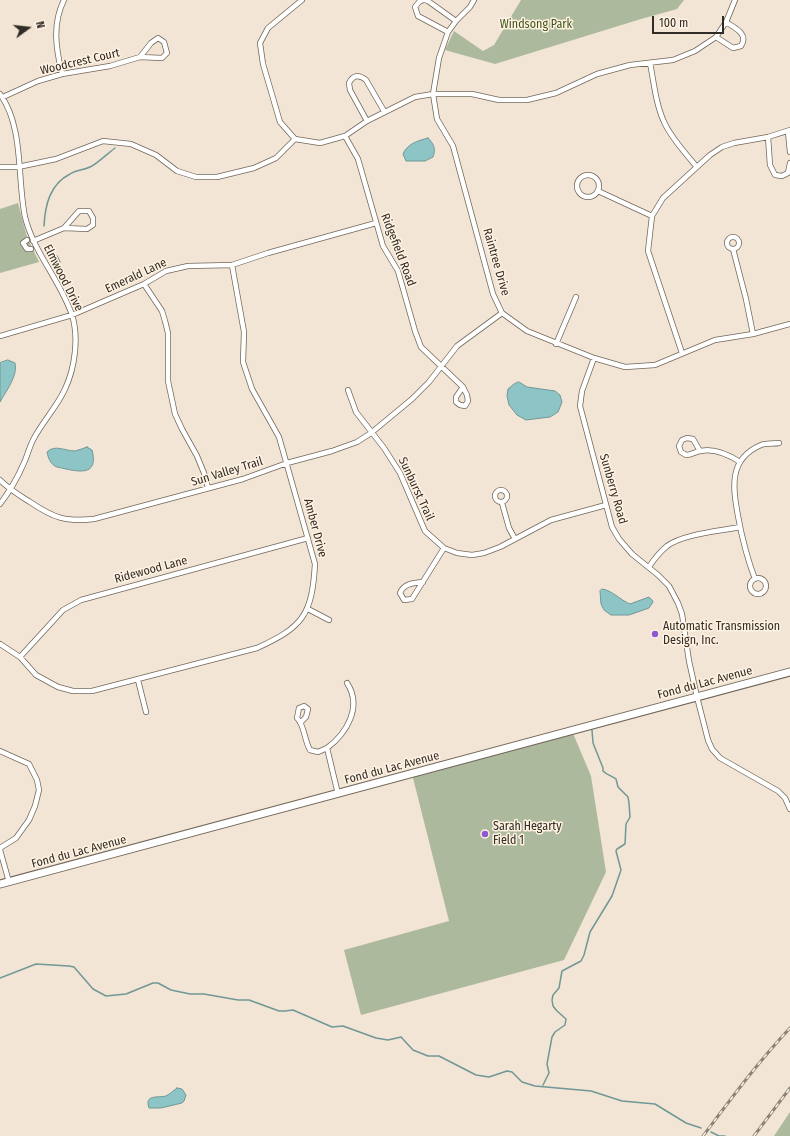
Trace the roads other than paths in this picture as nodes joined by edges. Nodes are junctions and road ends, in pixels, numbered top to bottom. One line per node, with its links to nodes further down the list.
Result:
1 (64, 0): 12 (street)
2 (302, 0): 20 (street)
3 (424, 0): 6 (street); 8 (street)
4 (474, 0): 6 (street, Raintree Drive)
5 (735, 0): 7 (street)
6 (456, 21): 8 (street, Raintree Drive)
7 (726, 22): 9 (street); 9 (street)
8 (448, 32): 13 (street, Raintree Drive)
9 (716, 37): 11 (street)
10 (140, 57): 10 (street, Woodcrest Court); 12 (street, Woodcrest Court)
11 (650, 63): 13 (street); 25 (street)
12 (62, 74): 14 (street, Woodcrest Court)
13 (434, 94): 15 (street); 37 (street, Raintree Drive)
14 (1, 96): 23 (street, Elmwood Drive)
15 (384, 111): 16 (street); 16 (street)
16 (367, 120): 18 (street)
17 (789, 131): 19 (street); 21 (street)
18 (345, 136): 20 (street); 28 (street, Ridgefield Road)
19 (768, 137): 22 (street); 25 (street)
20 (295, 138): 23 (street)
21 (790, 152)
22 (790, 163)
23 (18, 166): 24 (street); 31 (street, Elmwood Drive)
24 (0, 167)
25 (697, 167): 27 (street)
26 (598, 191): 26 (street); 27 (street)
27 (652, 216): 43 (street)
28 (376, 222): 34 (street, Emerald Lane); 45 (street, Ridgefield Road)
29 (64, 228): 29 (street); 31 (street)
30 (27, 240): 32 (street)
31 (33, 242): 38 (street, Elmwood Drive)
32 (31, 248)
33 (733, 249): 40 (street)
34 (232, 265): 35 (street, Emerald Lane); 52 (street, Amber Drive)
35 (144, 284): 38 (street, Emerald Lane); 54 (street)
36 (576, 297): 42 (street)
37 (502, 313): 42 (street, Raintree Drive); 45 (street, Sun Valley Trail)
38 (72, 315): 41 (street, Emerald Lane); 55 (street, Elmwood Drive)
39 (790, 324): 40 (street, Raintree Drive)
40 (753, 334): 43 (street, Raintree Drive)
41 (0, 336)
42 (556, 344): 44 (street, Raintree Drive)
43 (682, 353): 44 (street, Raintree Drive)
44 (594, 358): 58 (street, Sunberry Road)
45 (441, 367): 46 (street, Ridgefield Road); 48 (street, Sun Valley Trail)
46 (463, 387)
47 (348, 390): 48 (street, Sunburst Trail)
48 (371, 433): 52 (street, Sun Valley Trail); 62 (street, Sunburst Trail)
49 (779, 443): 51 (street)
50 (700, 451): 50 (street); 51 (street)
51 (740, 462): 59 (street)
52 (287, 463): 54 (street, Sun Valley Trail); 60 (street, Amber Drive)
53 (0, 480): 55 (street, Sun Valley Trail)
54 (208, 488): 55 (street, Sun Valley Trail)
55 (10, 490): 57 (street, Elmwood Drive)
56 (502, 503): 61 (street)
57 (0, 504)
58 (606, 505): 61 (street, Sunburst Trail); 63 (street, Sunberry Road)
59 (740, 527): 63 (street); 64 (street)
60 (308, 538): 66 (street, Amber Drive); 69 (street, Ridewood Lane)
61 (515, 539): 62 (street, Sunburst Trail)
62 (444, 548): 65 (street)
63 (648, 567): 73 (street, Sunberry Road)
64 (755, 578)
65 (423, 582): 65 (street)
66 (308, 609): 67 (street); 71 (street, Amber Drive)
67 (329, 620)
68 (0, 644): 69 (street, Amber Drive)
69 (20, 657): 71 (street, Amber Drive)
70 (790, 672): 73 (main road, Fond du Lac Avenue)
71 (138, 680): 74 (street)
72 (348, 683): 76 (street)
73 (697, 697): 78 (main road, Fond du Lac Avenue); 79 (street, Sunberry Road)
74 (146, 712)
75 (301, 722): 76 (street)
76 (327, 748): 78 (street)
77 (0, 751): 80 (street)
78 (338, 794): 81 (main road, Fond du Lac Avenue)
79 (790, 808)
80 (0, 849): 81 (street)
81 (9, 882): 82 (main road, Fond du Lac Avenue)
82 (0, 884)

